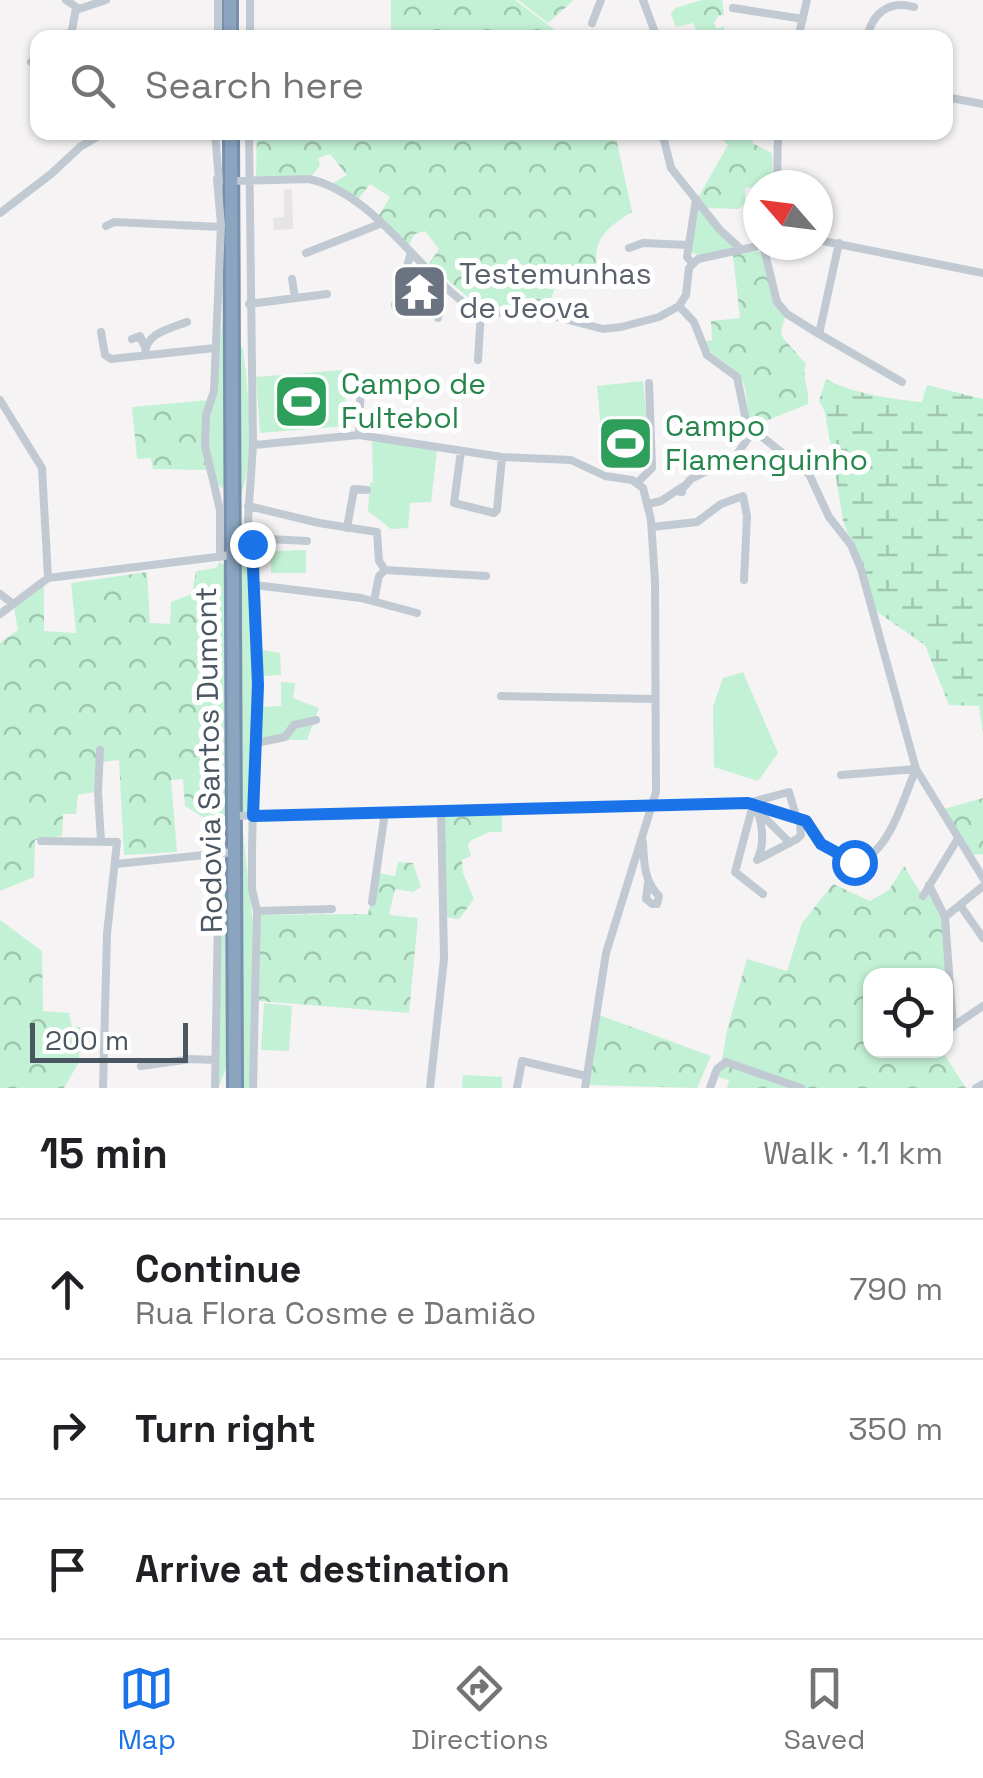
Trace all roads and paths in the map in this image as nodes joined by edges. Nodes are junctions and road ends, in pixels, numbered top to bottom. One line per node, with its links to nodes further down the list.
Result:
1 (66, 0): 10 (street)
2 (106, 0): 10 (street)
3 (218, 0): 15 (street)
4 (230, 0): 16 (highway)
5 (250, 0): 17 (street)
6 (601, 0): 13 (street)
7 (643, 0): 18 (street)
8 (808, 0): 12 (street)
9 (914, 7): 20 (street)
10 (76, 8): 14 (street)
11 (733, 8): 12 (street)
12 (803, 19): 19 (street)
13 (592, 22)
14 (72, 30)
15 (218, 30)
16 (230, 30)
17 (250, 30)
18 (656, 30)
19 (800, 30)
20 (869, 30)
21 (953, 98): 22 (street)
22 (983, 104)
23 (91, 140): 33 (street)
24 (217, 140): 30 (street)
25 (229, 140): 30 (highway, Rodovia Santos Dumont)
26 (249, 140): 31 (street)
27 (664, 140): 32 (street)
28 (778, 140): 29 (street)
29 (777, 170)
30 (224, 180): 31 (street); 36 (street); 80 (highway, Rodovia Santos Dumont)
31 (247, 182): 34 (street); 51 (street)
32 (696, 198): 39 (street); 41 (street)
33 (0, 213)
34 (380, 224): 42 (street); 43 (street)
35 (106, 226): 36 (street)
36 (221, 227): 60 (street)
37 (833, 241): 38 (street)
38 (839, 242): 46 (street); 58 (street)
39 (688, 245): 40 (street); 45 (street)
40 (628, 248)
41 (742, 250): 45 (street)
42 (306, 253)
43 (411, 254): 48 (street); 52 (street)
44 (767, 260): 58 (street)
45 (692, 263): 53 (street)
46 (983, 273)
47 (292, 279): 50 (street)
48 (444, 286): 54 (street); 55 (street)
49 (328, 294): 50 (street)
50 (295, 298): 51 (street)
51 (249, 304): 69 (street)
52 (395, 305)
53 (679, 306): 54 (street); 67 (street)
54 (481, 312): 62 (street)
55 (438, 318)
56 (187, 322): 61 (street)
57 (101, 332): 61 (street)
58 (818, 334): 64 (street)
59 (132, 339): 61 (street)
60 (215, 348): 61 (street); 80 (street)
61 (145, 351)
62 (478, 360)
63 (361, 381): 68 (street)
64 (902, 382)
65 (649, 383): 72 (street)
66 (0, 400): 83 (street)
67 (753, 431): 74 (street); 96 (street)
68 (360, 435): 69 (street); 70 (street)
69 (253, 445): 75 (street)
70 (461, 451): 71 (street); 71 (street)
71 (502, 457): 72 (street)
72 (638, 482): 74 (street)
73 (366, 490): 76 (street)
74 (648, 504): 77 (street)
75 (248, 506): 76 (street); 78 (street)
76 (347, 528): 81 (street)
77 (652, 528): 84 (street); 92 (street)
78 (250, 538): 79 (street); 85 (street)
79 (307, 541)
80 (226, 556): 83 (street); 103 (highway, Rodovia Santos Dumont)
81 (385, 570): 82 (street); 87 (street)
82 (486, 576)
83 (48, 578): 88 (street)
84 (744, 580)
85 (256, 585): 87 (street); 94 (street)
86 (0, 594): 88 (street)
87 (374, 601): 89 (street)
88 (12, 604): 90 (street)
89 (417, 613)
90 (0, 614)
91 (501, 696): 92 (street)
92 (655, 699): 99 (street)
93 (316, 720): 94 (street)
94 (256, 743): 104 (street)
95 (100, 750): 109 (street)
96 (916, 770): 97 (street); 105 (street); 107 (street)
97 (840, 774)
98 (750, 804): 99 (street); 102 (street); 105 (street); 105 (street); 117 (street)
99 (652, 808): 100 (street); 106 (street)
100 (440, 811): 101 (street); 136 (street)
101 (385, 812): 104 (street); 119 (street)
102 (760, 814): 110 (street); 110 (street)
103 (233, 816): 104 (street); 111 (highway, Rodovia Santos Dumont)
104 (253, 816): 121 (street)
105 (798, 820): 110 (street)
106 (643, 837): 114 (street); 130 (street)
107 (957, 840): 113 (street); 115 (street)
108 (41, 841): 109 (street)
109 (101, 841): 112 (street)
110 (790, 843)
111 (227, 854): 112 (street); 128 (street); 134 (highway, Rodovia Santos Dumont)
112 (116, 864): 132 (street)
113 (983, 878)
114 (648, 883)
115 (929, 885): 118 (street); 123 (street)
116 (983, 886): 120 (street)
117 (764, 894)
118 (923, 896)
119 (372, 902)
120 (960, 906): 123 (street); 124 (street)
121 (257, 910): 122 (street); 135 (street)
122 (332, 910)
123 (945, 917): 125 (street)
124 (983, 938)
125 (947, 968)
126 (983, 1006): 127 (street)
127 (953, 1026)
128 (215, 1060): 129 (street); 133 (street)
129 (141, 1066)
130 (586, 1076): 137 (street); 138 (street)
131 (983, 1084): 141 (street)
132 (103, 1088)
133 (215, 1088)
134 (234, 1088)
135 (254, 1088)
136 (430, 1088)
137 (516, 1088)
138 (586, 1088)
139 (710, 1088): 140 (street)
140 (801, 1088)
141 (976, 1088)

